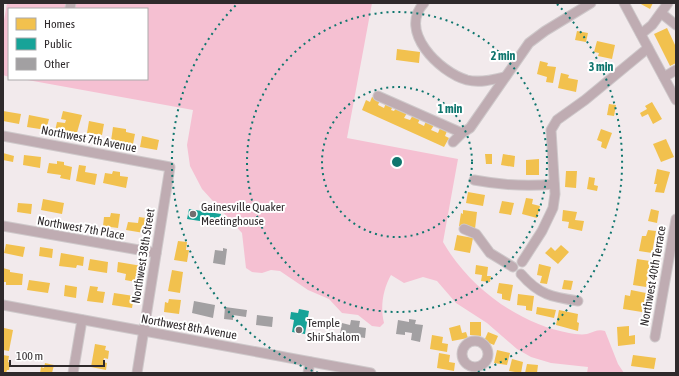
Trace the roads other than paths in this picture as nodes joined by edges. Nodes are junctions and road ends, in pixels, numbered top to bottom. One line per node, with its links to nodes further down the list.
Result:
1 (424, 3): 10 (street)
2 (591, 3): 10 (street)
3 (624, 3): 7 (street)
4 (668, 3): 5 (street)
5 (660, 13): 6 (street); 7 (street)
6 (676, 25)
7 (641, 34): 8 (street)
8 (648, 48): 11 (street); 19 (street)
9 (676, 70): 11 (street)
10 (504, 77): 14 (street)
11 (664, 77): 13 (street)
12 (378, 96): 14 (street)
13 (676, 100)
14 (462, 133): 16 (street)
15 (3, 136): 17 (street, Northwest 7th Avenue)
16 (453, 142)
17 (170, 167): 23 (street, Northwest 38th Street)
18 (474, 180): 19 (street)
19 (554, 184): 24 (street)
20 (676, 219): 31 (street, Northwest 40th Terrace)
21 (3, 226): 23 (street, Northwest 7th Place)
22 (464, 229): 25 (street)
23 (156, 253): 30 (street, Northwest 38th Street)
24 (522, 262): 25 (street); 26 (street)
25 (513, 267): 26 (street)
26 (521, 274): 27 (street)
27 (578, 301)
28 (3, 305): 29 (street, Northwest 8th Avenue)
29 (82, 320): 30 (street, Northwest 8th Avenue); 33 (street)
30 (143, 331): 32 (street, Northwest 8th Avenue); 34 (street, Northwest 38th Street)
31 (654, 337)
32 (310, 362): 35 (street); 36 (street, Northwest 8th Avenue)
33 (73, 373)
34 (137, 373)
35 (308, 373)
36 (371, 373)

